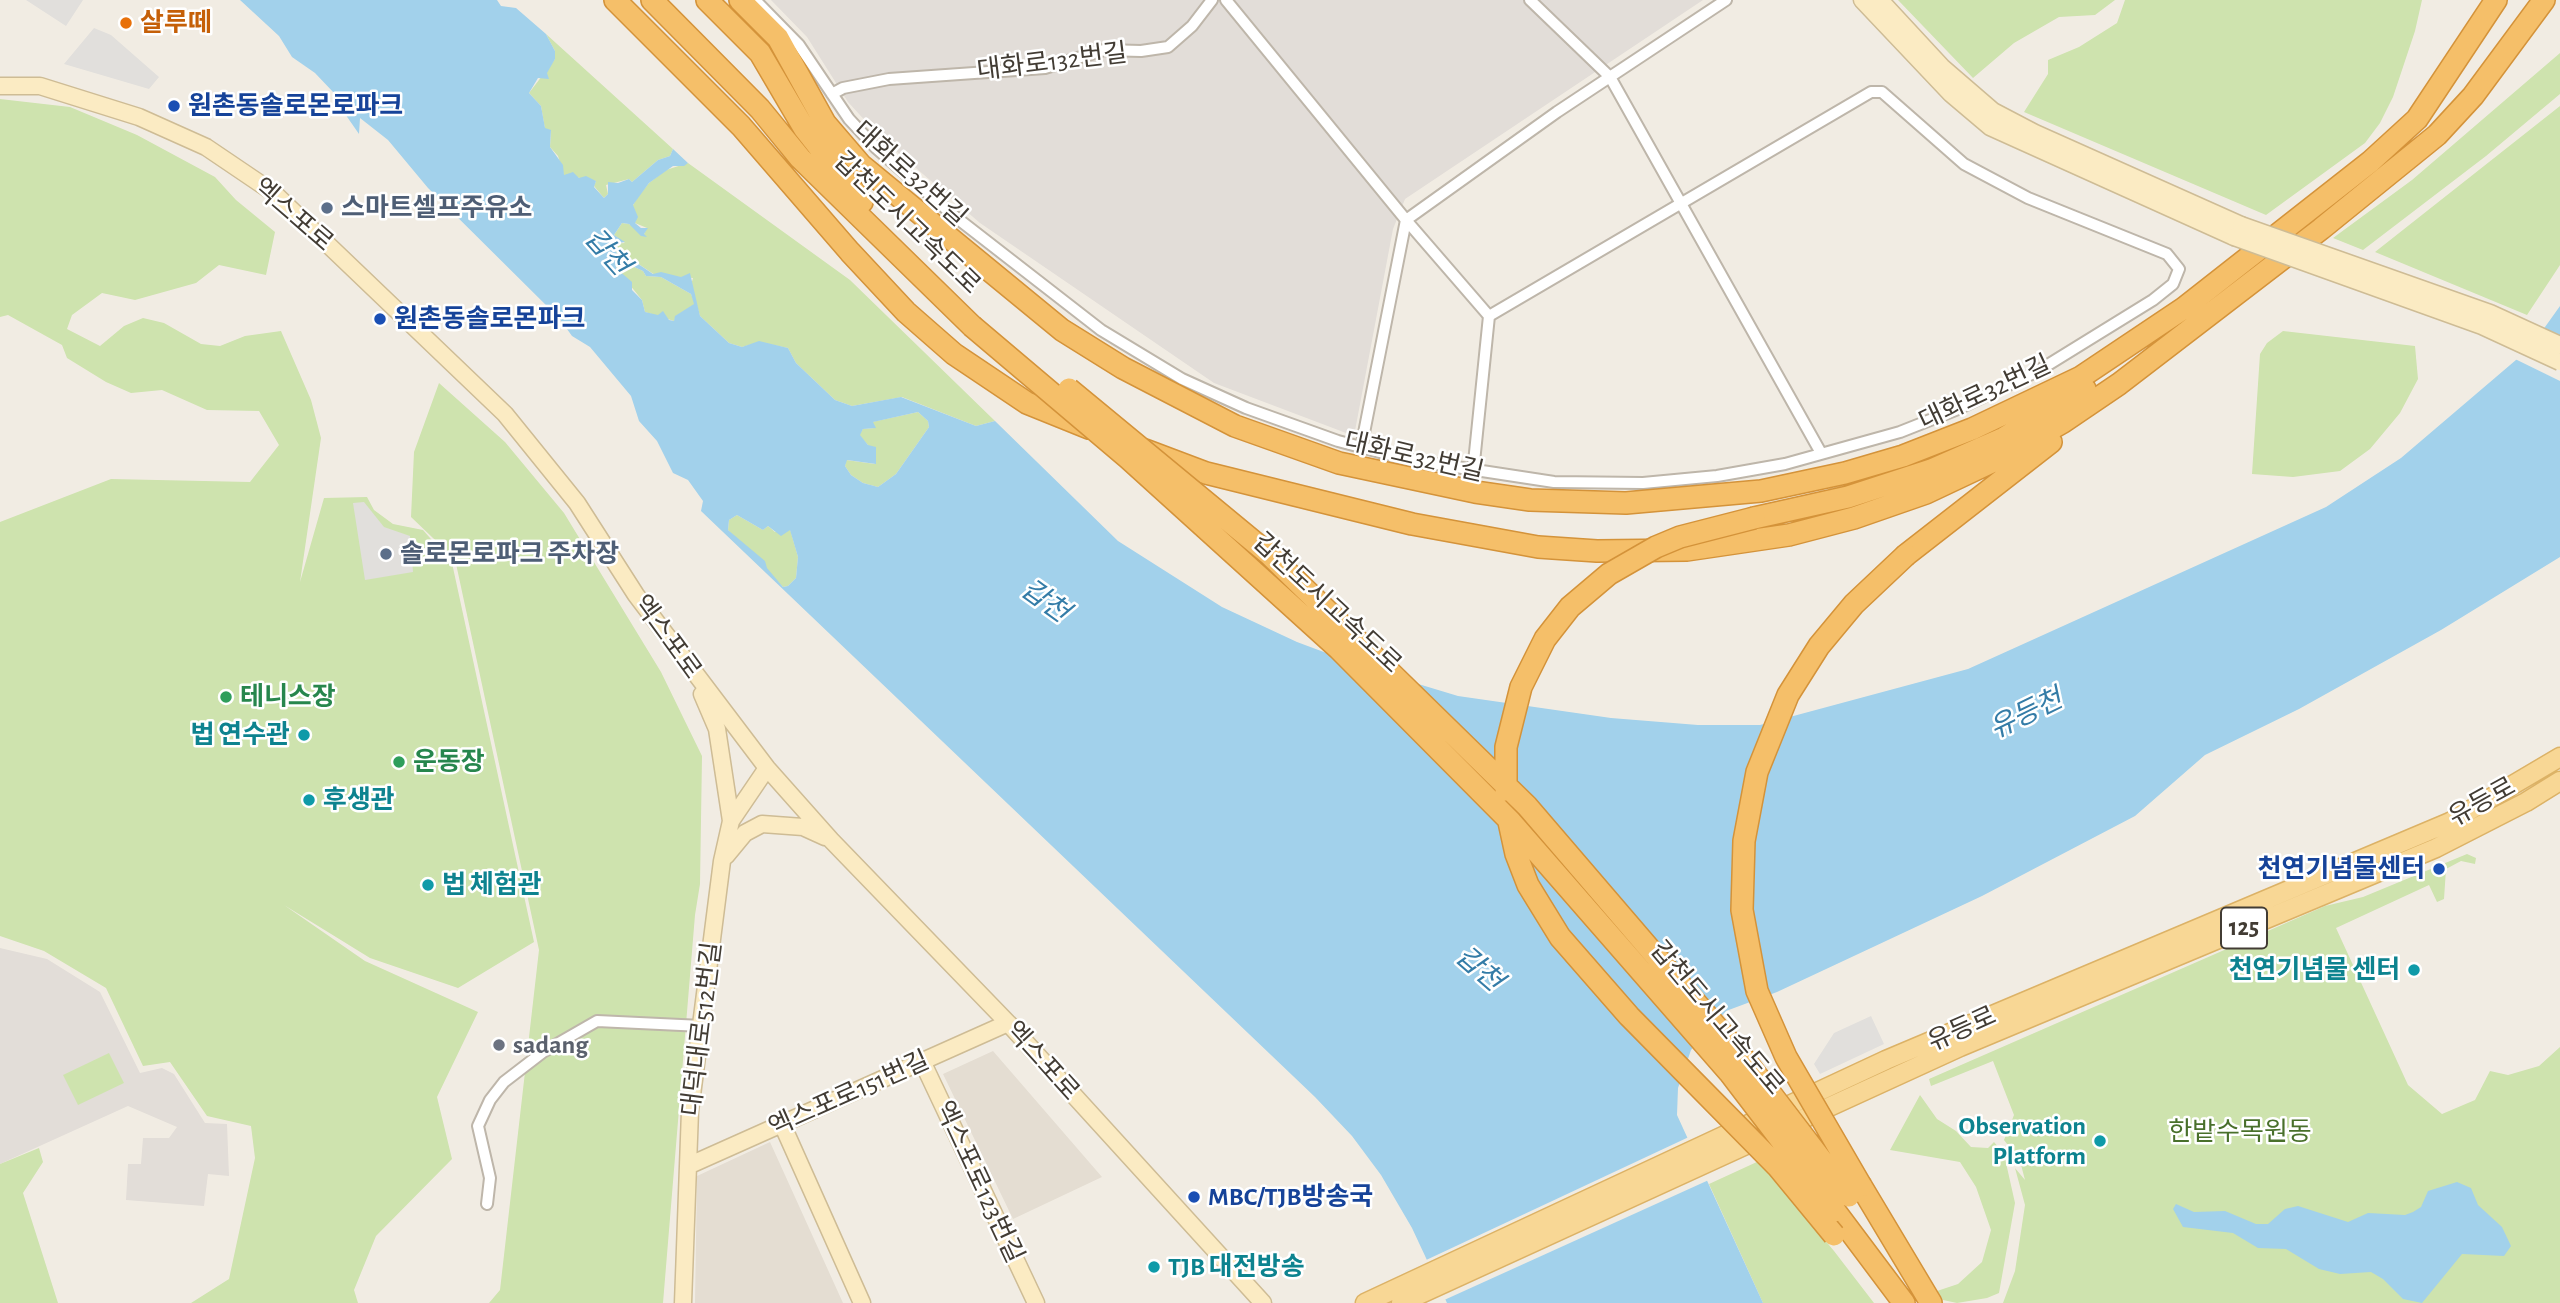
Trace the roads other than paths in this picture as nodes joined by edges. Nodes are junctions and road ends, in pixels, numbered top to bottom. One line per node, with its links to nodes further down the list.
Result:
1 (615, 0): 25 (highway)
2 (652, 0): 22 (highway, 갑천도시고속도로)
3 (707, 0): 22 (highway, 갑천도시고속도로)
4 (740, 0): 20 (highway)
5 (755, 0): 16 (street, 대화로32번길)
6 (1212, 0): 16 (street, 대화로132번길)
7 (1226, 0): 18 (street)
8 (1530, 0): 14 (street)
9 (1726, 0): 14 (street)
10 (1862, 0): 19 (main road)
11 (1880, 0): 19 (main road)
12 (2496, 0): 20 (highway)
13 (2544, 0): 25 (highway)
14 (1610, 77): 17 (street); 18 (street)
15 (0, 86): 29 (main road, 엑스포로)
16 (832, 94): 26 (street, 대화로32번길)
17 (1682, 205): 21 (street); 27 (street); 27 (street, 대화로32번길)
18 (1406, 220): 21 (street); 26 (street)
19 (2238, 231): 23 (main road, bridge); 24 (main road, bridge)
20 (2184, 308): 49 (highway, bridge)
21 (1489, 316): 28 (street)
22 (977, 322): 41 (highway, 갑천도시고속도로, bridge)
23 (2560, 345)
24 (2560, 362)
25 (2119, 384): 41 (highway, bridge)
26 (1362, 447): 28 (street, 대화로32번길)
27 (1821, 453): 28 (street, 대화로32번길)
28 (1473, 472)
29 (694, 676): 31 (main road, 엑스포로); 33 (main road)
30 (2560, 757): 47 (main road, 유등로 / 125, bridge)
31 (767, 768): 33 (main road, 대덕대로512번길); 34 (main road, 엑스포로)
32 (2560, 781): 48 (main road, 유등로 / 125, bridge)
33 (730, 821): 35 (main road, 대덕대로512번길)
34 (831, 840): 35 (main road); 36 (main road, 엑스포로)
35 (722, 860): 37 (main road, 대덕대로512번길)
36 (1008, 1023): 38 (main road, 엑스포로151번길); 46 (main road, 엑스포로)
37 (702, 1026): 40 (main road, 대덕대로512번길); 42 (street)
38 (922, 1061): 39 (main road, 엑스포로151번길); 45 (main road, 엑스포로123번길)
39 (782, 1124): 40 (main road, 엑스포로151번길); 44 (main road)
40 (690, 1165): 43 (main road, 대덕대로512번길)
41 (1848, 1198): 50 (highway, 갑천도시고속도로); 51 (highway, 갑천도시고속도로)
42 (487, 1204)
43 (682, 1303)
44 (862, 1303)
45 (1036, 1303)
46 (1262, 1303)
47 (1365, 1303)
48 (1401, 1303)
49 (1894, 1303)
50 (1904, 1303)
51 (1930, 1303)

